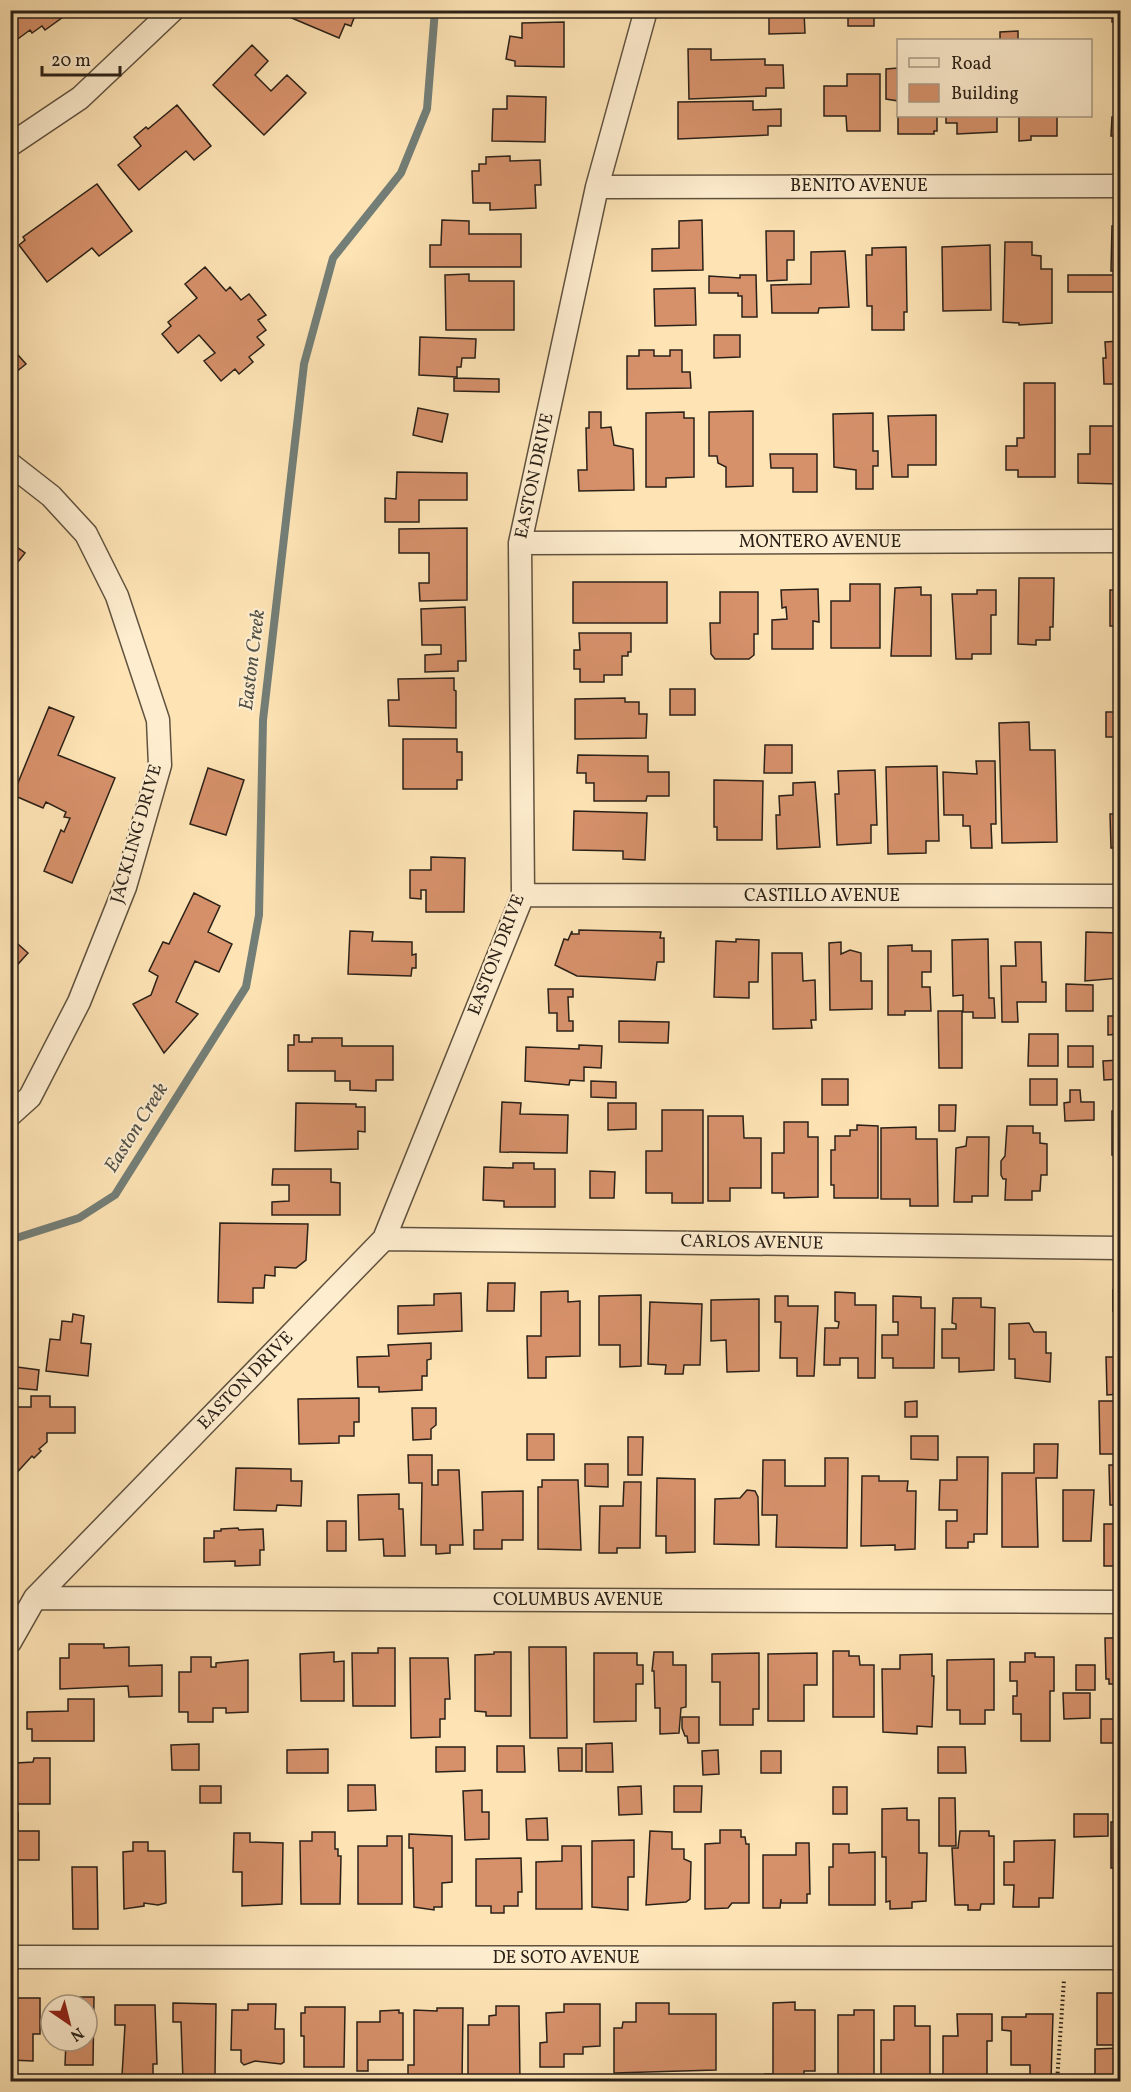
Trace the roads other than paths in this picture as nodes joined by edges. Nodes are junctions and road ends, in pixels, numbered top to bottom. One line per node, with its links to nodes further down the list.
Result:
1 (173, 10): 3 (street)
2 (646, 10): 5 (street, EASTON DRIVE)
3 (10, 145)
4 (1120, 186): 5 (street, BENITO AVENUE)
5 (597, 187): 8 (street, EASTON DRIVE)
6 (10, 464): 11 (street, JACKLING DRIVE)
7 (1120, 541): 8 (street, MONTERO AVENUE)
8 (520, 543): 9 (street, EASTON DRIVE)
9 (523, 896): 10 (street, CASTILLO AVENUE); 12 (street, EASTON DRIVE)
10 (1120, 896)
11 (10, 1115)
12 (384, 1239): 13 (street, CARLOS AVENUE); 14 (street, EASTON DRIVE)
13 (1120, 1248)
14 (35, 1598): 15 (street, COLUMBUS AVENUE); 16 (street, EASTON DRIVE)
15 (1120, 1602)
16 (10, 1642)
17 (10, 1957): 18 (street, DE SOTO AVENUE)
18 (1120, 1958)

